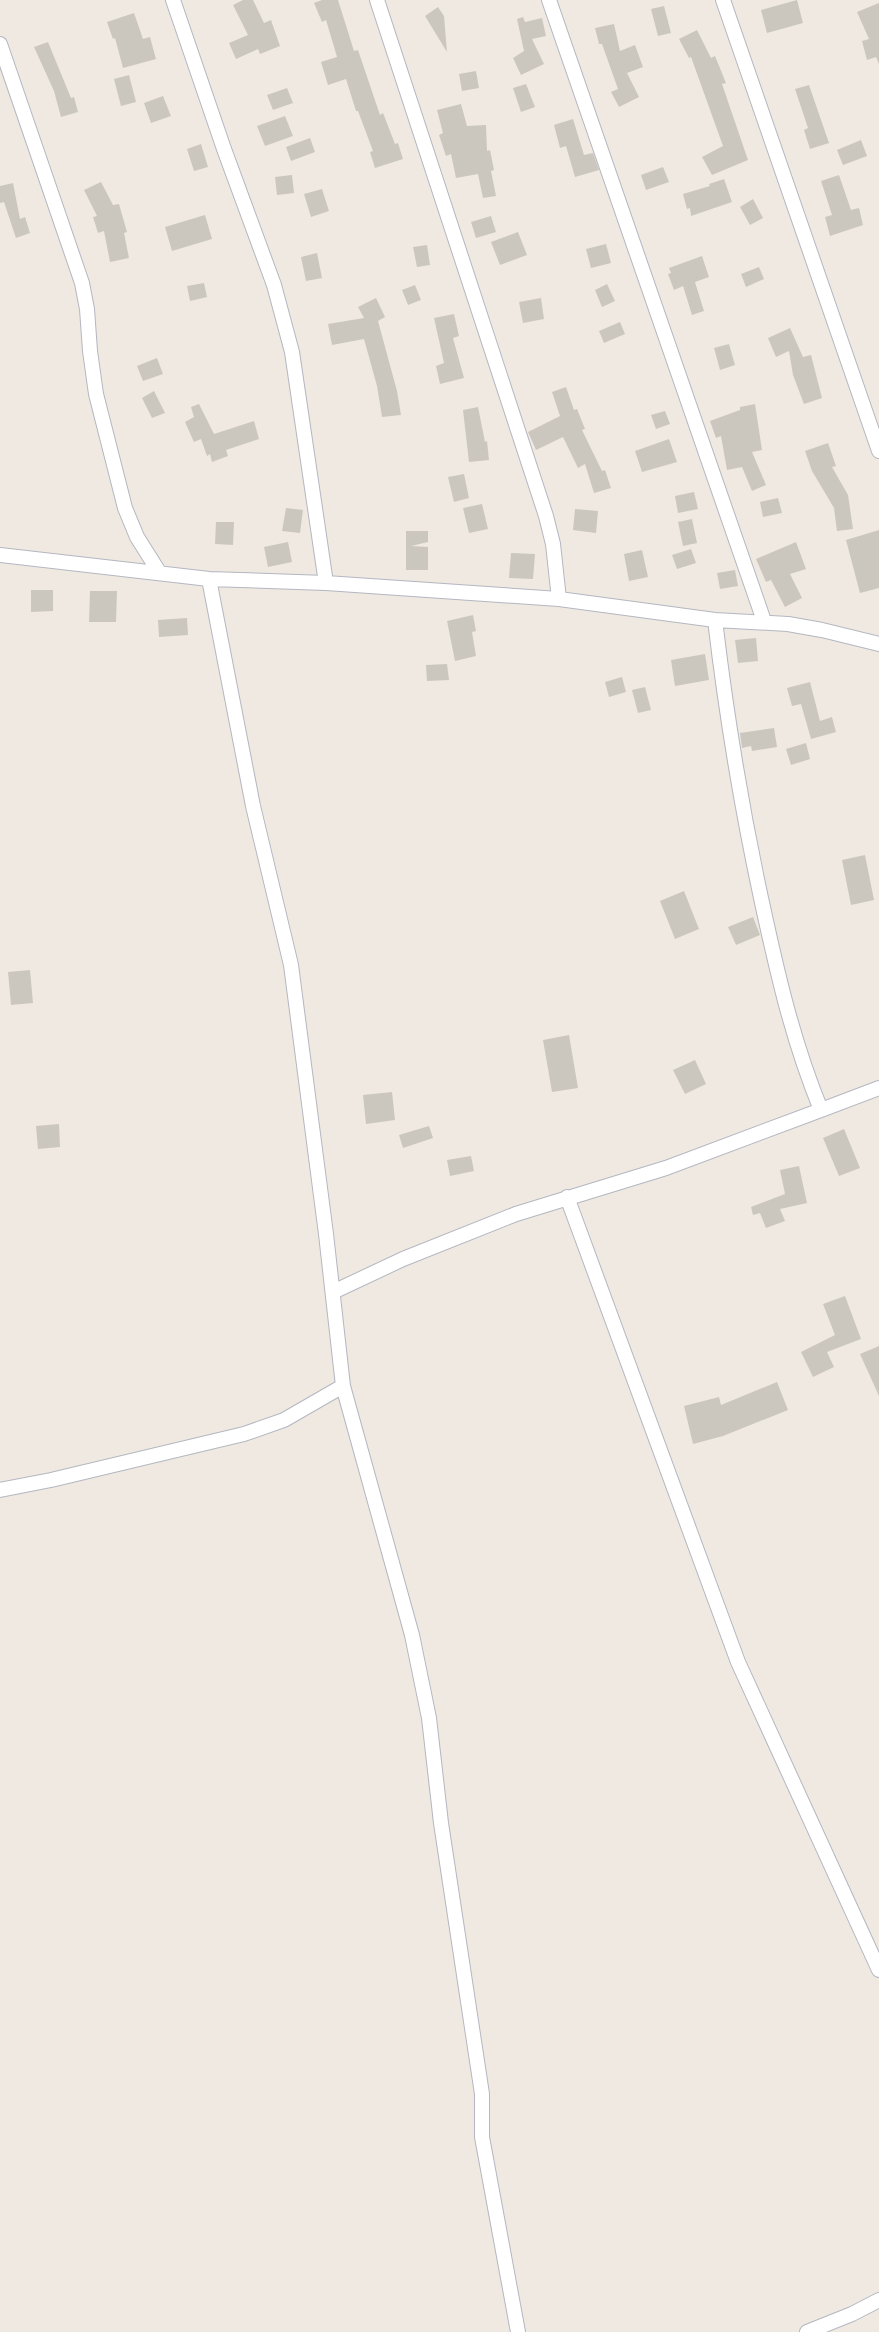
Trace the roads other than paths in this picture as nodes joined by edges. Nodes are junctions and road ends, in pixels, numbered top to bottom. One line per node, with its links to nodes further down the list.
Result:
1 (172, 0): 10 (street)
2 (377, 0): 11 (street)
3 (549, 0): 13 (street)
4 (723, 0): 6 (street)
5 (0, 44): 8 (street)
6 (879, 451)
7 (0, 553): 8 (street)
8 (159, 572): 9 (street)
9 (209, 579): 10 (street); 18 (street)
10 (326, 583): 11 (street)
11 (559, 599): 12 (street)
12 (715, 620): 13 (street); 16 (street)
13 (764, 621): 14 (street)
14 (879, 644)
15 (879, 1088): 16 (street)
16 (821, 1110): 17 (street)
17 (567, 1197): 18 (street); 21 (street)
18 (333, 1292): 19 (street)
19 (343, 1386): 20 (street); 23 (street)
20 (0, 1490)
21 (879, 1970)
22 (879, 2300): 24 (street)
23 (518, 2332)
24 (807, 2332)

